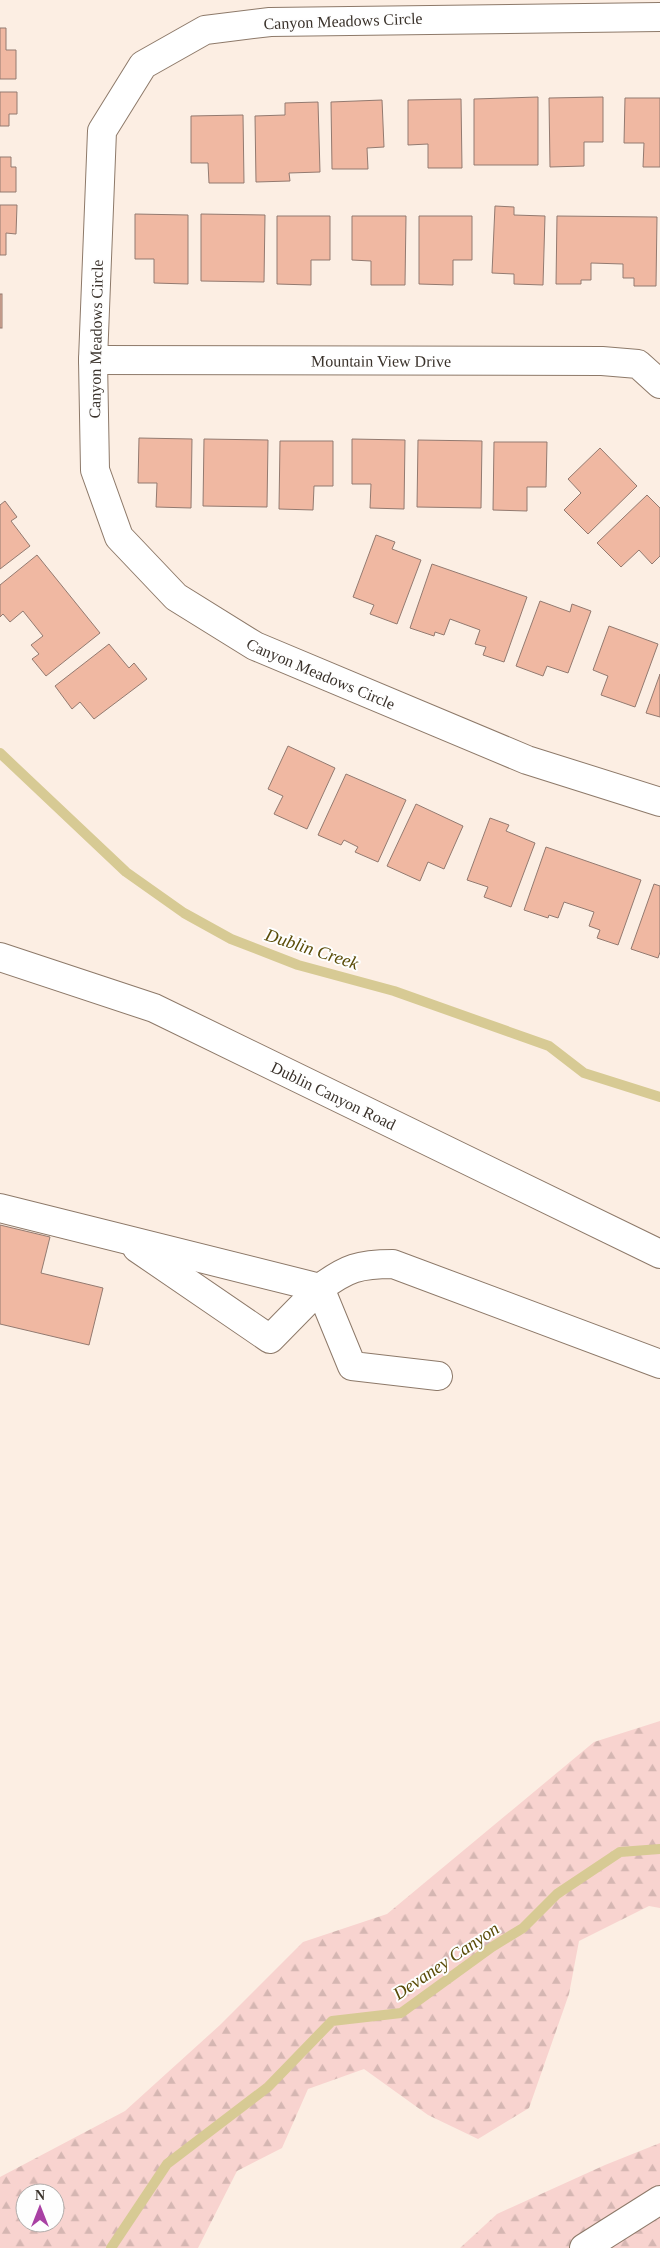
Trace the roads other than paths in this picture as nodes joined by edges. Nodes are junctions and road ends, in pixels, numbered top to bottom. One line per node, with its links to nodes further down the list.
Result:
1 (660, 17): 2 (street, Canyon Meadows Circle)
2 (93, 360): 3 (street, Mountain View Drive); 4 (street, Canyon Meadows Circle)
3 (660, 384)
4 (660, 802)
5 (0, 957): 8 (street, Dublin Canyon Road)
6 (0, 1208): 7 (street)
7 (123, 1238): 9 (street); 9 (street)
8 (660, 1254)
9 (320, 1288): 10 (street); 11 (street)
10 (660, 1364)
11 (438, 1376)
12 (660, 2200): 13 (street)
13 (584, 2248)

